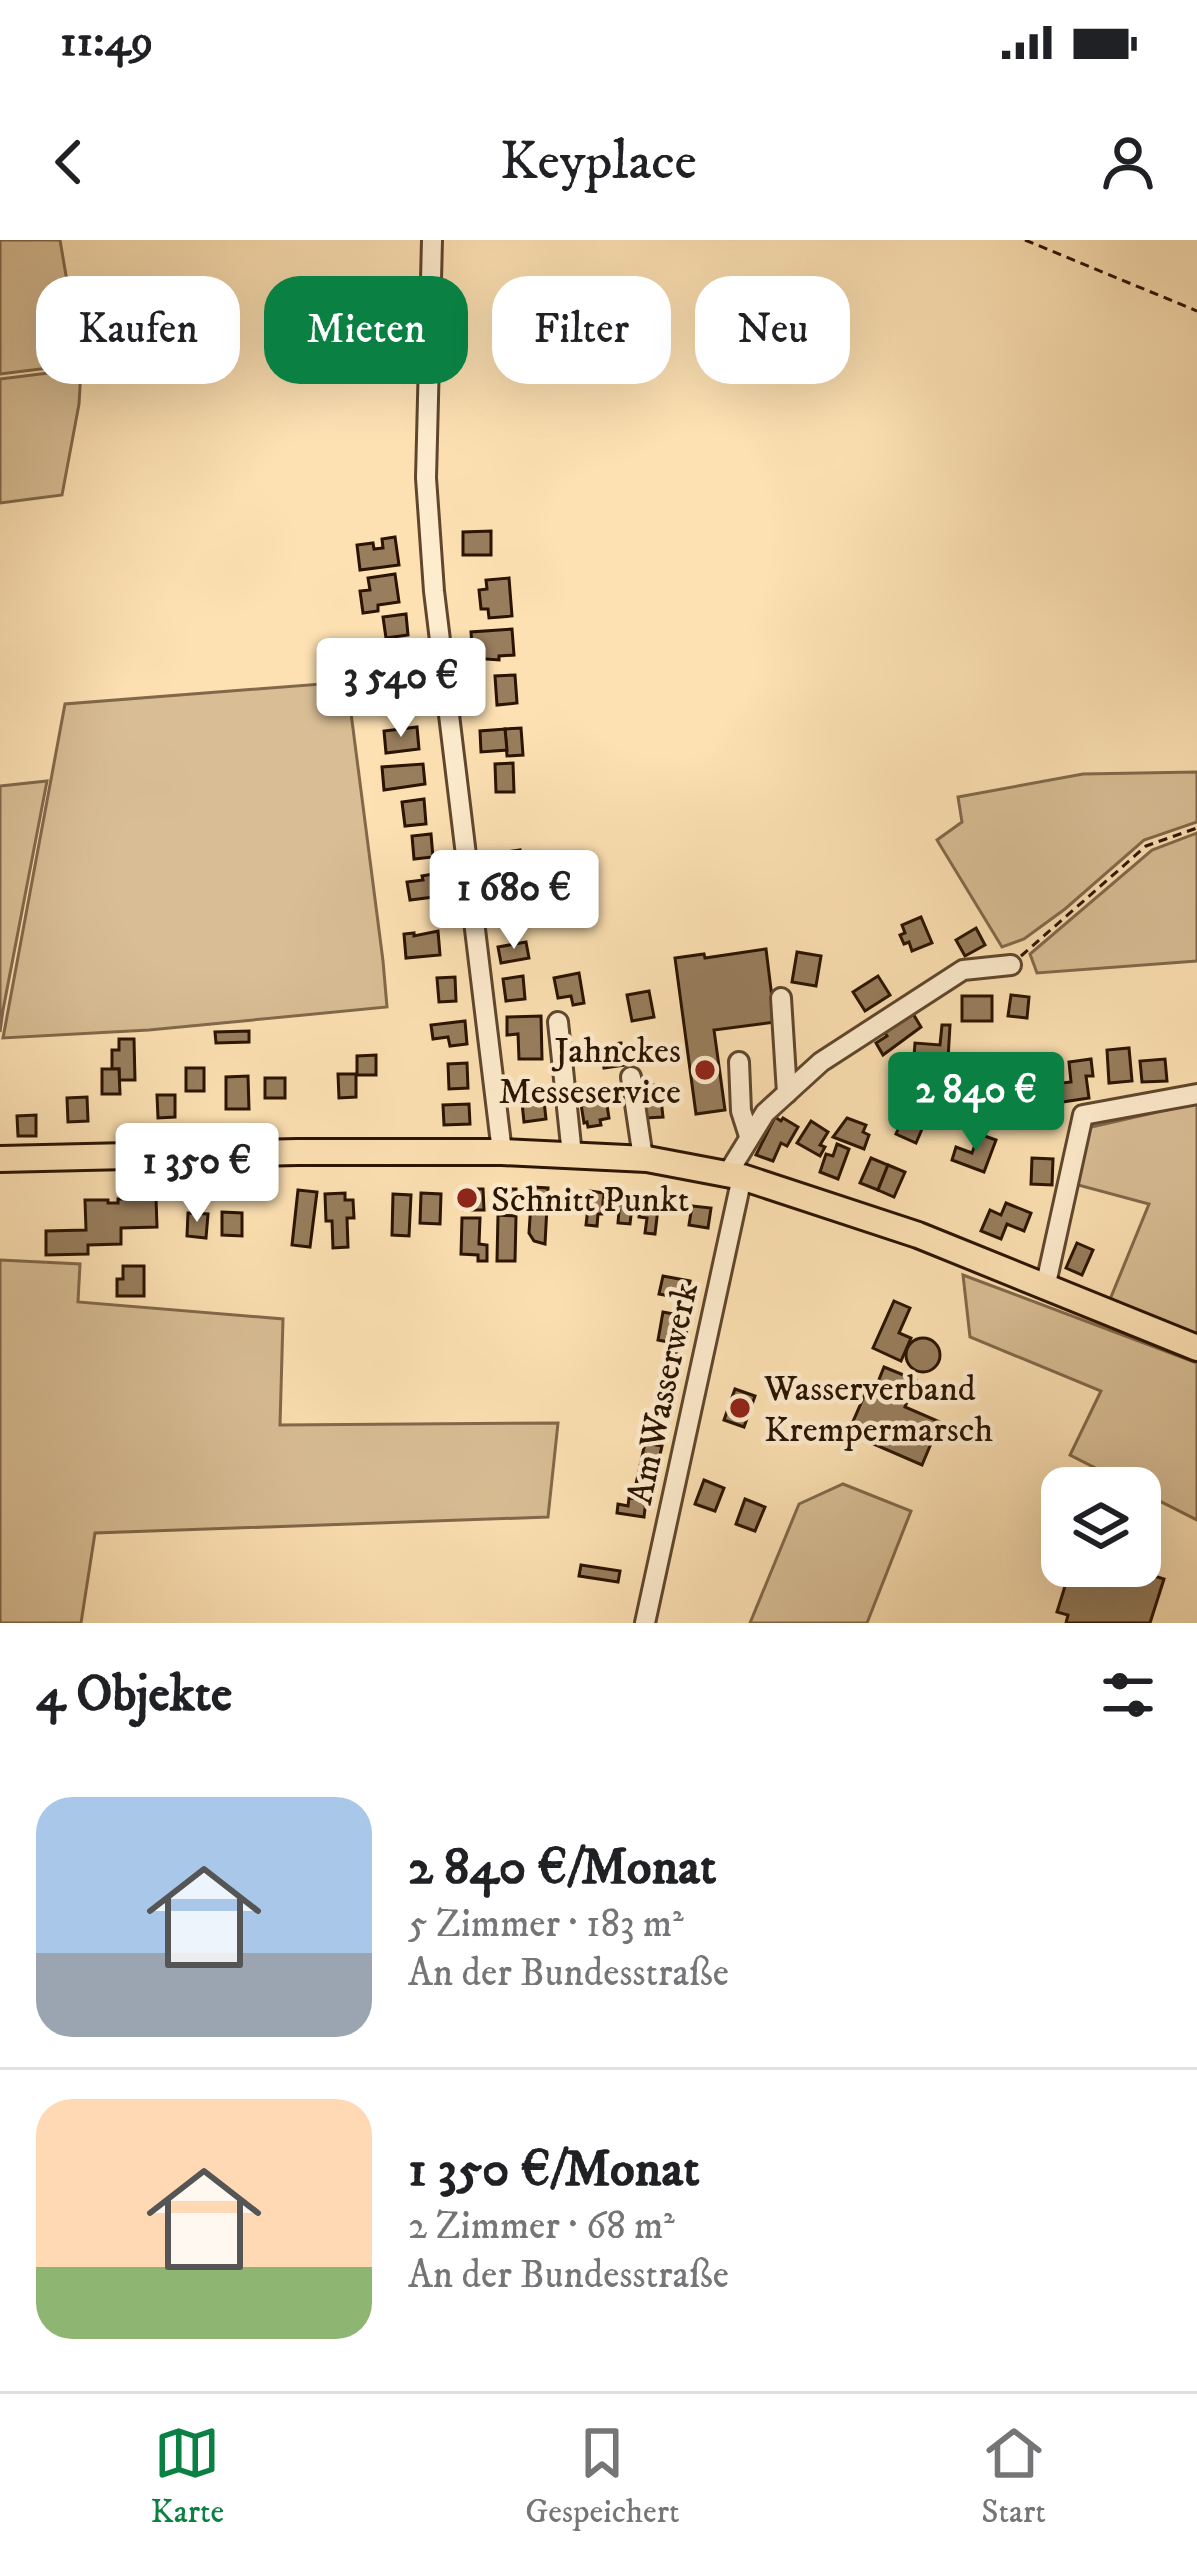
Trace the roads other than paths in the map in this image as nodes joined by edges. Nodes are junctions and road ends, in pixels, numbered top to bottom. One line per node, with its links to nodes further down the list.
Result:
1 (431, 240): 10 (street)
2 (1011, 965): 7 (street, Am Wasserwerk)
3 (781, 998): 7 (street)
4 (558, 1022): 11 (street)
5 (739, 1062): 9 (street)
6 (631, 1077): 12 (street)
7 (787, 1093): 9 (street, Am Wasserwerk)
8 (1197, 1094): 15 (street)
9 (749, 1136): 14 (street, Am Wasserwerk)
10 (502, 1152): 11 (main road); 13 (main road)
11 (572, 1155): 12 (main road)
12 (643, 1158): 14 (main road)
13 (0, 1159)
14 (735, 1175): 15 (main road); 17 (street, Am Wasserwerk)
15 (1045, 1288): 16 (main road)
16 (1197, 1348)
17 (645, 1623)

